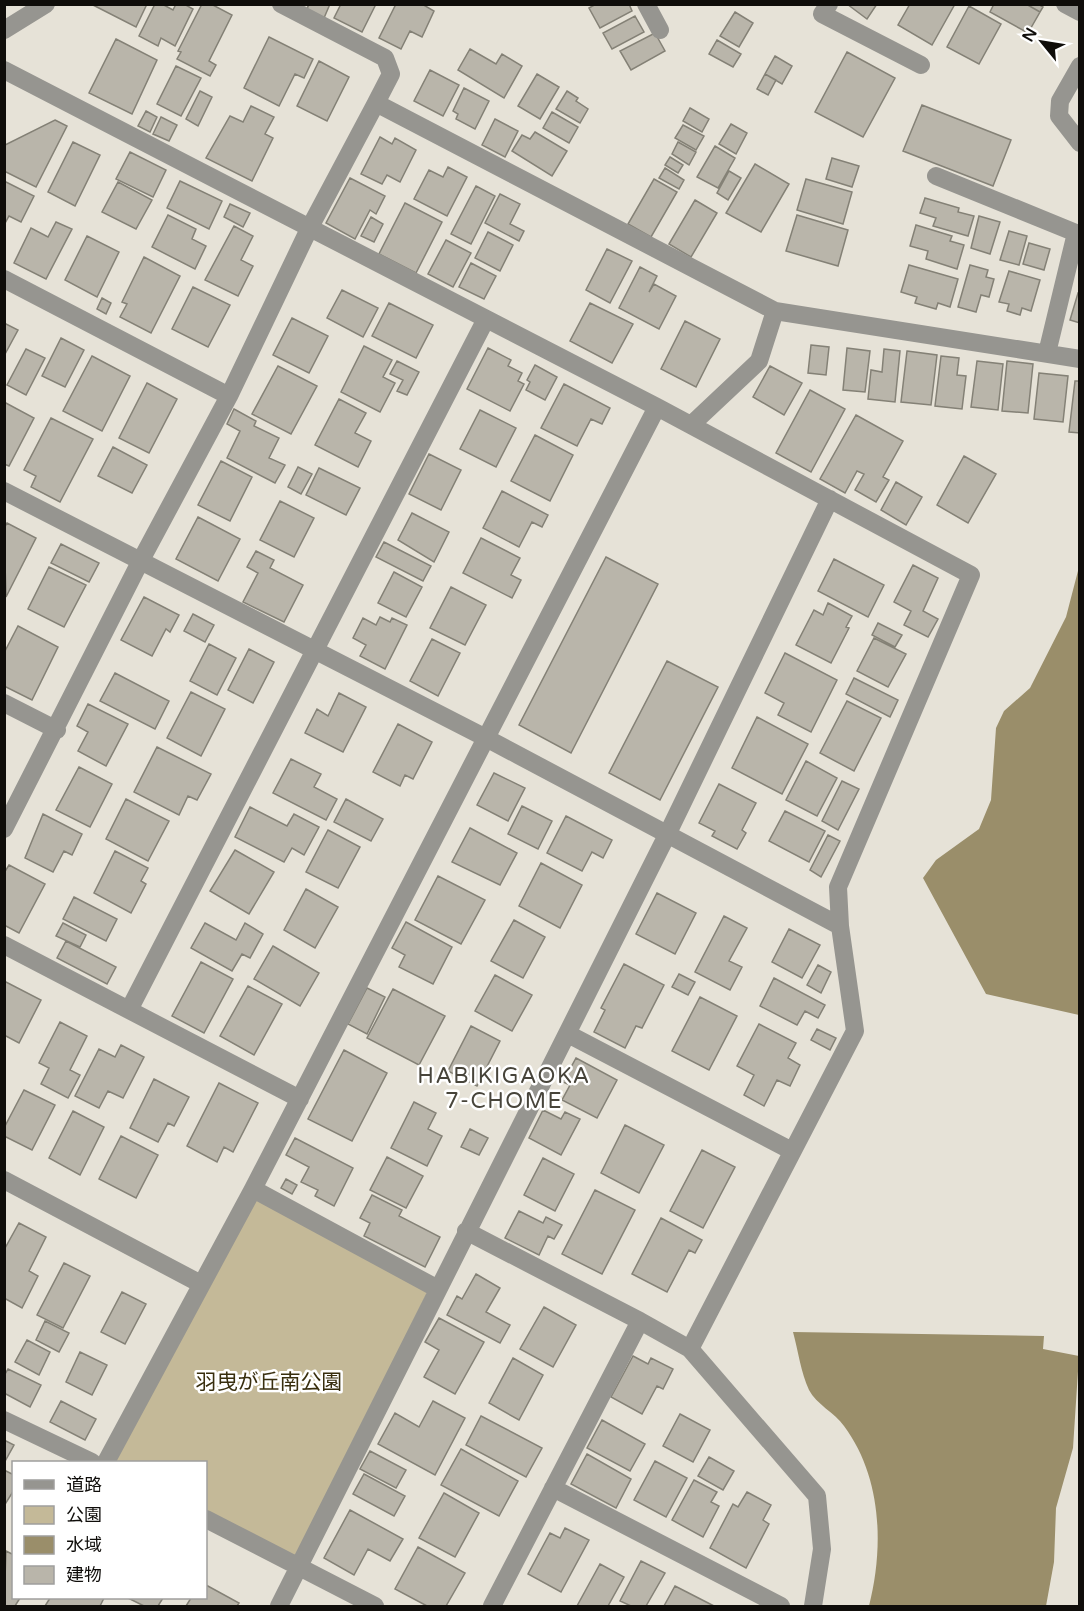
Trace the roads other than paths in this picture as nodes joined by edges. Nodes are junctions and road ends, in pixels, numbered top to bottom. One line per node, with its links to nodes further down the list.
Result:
1 (46, 4): 7 (street)
2 (281, 4): 12 (street)
3 (646, 4): 8 (street)
4 (829, 4): 9 (street)
5 (1065, 4): 6 (street)
6 (1080, 12)
7 (4, 30)
8 (660, 30)
9 (921, 64)
10 (1080, 66): 13 (street)
11 (4, 70): 15 (street)
12 (376, 104): 15 (street); 17 (street)
13 (1080, 143)
14 (936, 176): 19 (street)
15 (309, 229): 18 (street); 21 (street)
16 (4, 279): 21 (street)
17 (775, 311): 19 (street); 23 (street)
18 (486, 319): 22 (street); 27 (street)
19 (1047, 354): 20 (street)
20 (1080, 359)
21 (229, 396): 26 (street)
22 (657, 407): 23 (street); 30 (street)
23 (692, 425): 25 (street)
24 (4, 491): 26 (street)
25 (830, 499): 32 (street); 33 (street)
26 (140, 562): 27 (street); 29 (street)
27 (313, 650): 30 (street); 35 (street)
28 (4, 703): 29 (street)
29 (57, 730): 31 (street)
30 (486, 738): 32 (street); 37 (street)
31 (4, 829)
32 (668, 835): 33 (street); 36 (street)
33 (840, 926): 38 (street)
34 (4, 945): 35 (street)
35 (129, 1010): 37 (street)
36 (568, 1034): 38 (street); 41 (street)
37 (300, 1099): 40 (street)
38 (792, 1151): 45 (street)
39 (4, 1180): 42 (street)
40 (253, 1189): 42 (street); 43 (street)
41 (466, 1232): 43 (street); 44 (street)
42 (201, 1284): 48 (street)
43 (438, 1289): 51 (street)
44 (640, 1321): 45 (street); 49 (street)
45 (690, 1349): 56 (street)
46 (4, 1420): 47 (street)
47 (90, 1461)
48 (107, 1461)
49 (553, 1488): 54 (street); 55 (street)
50 (207, 1520): 51 (street)
51 (300, 1567): 52 (street); 53 (street)
52 (279, 1606)
53 (375, 1606)
54 (492, 1606)
55 (781, 1606)
56 (813, 1606)

